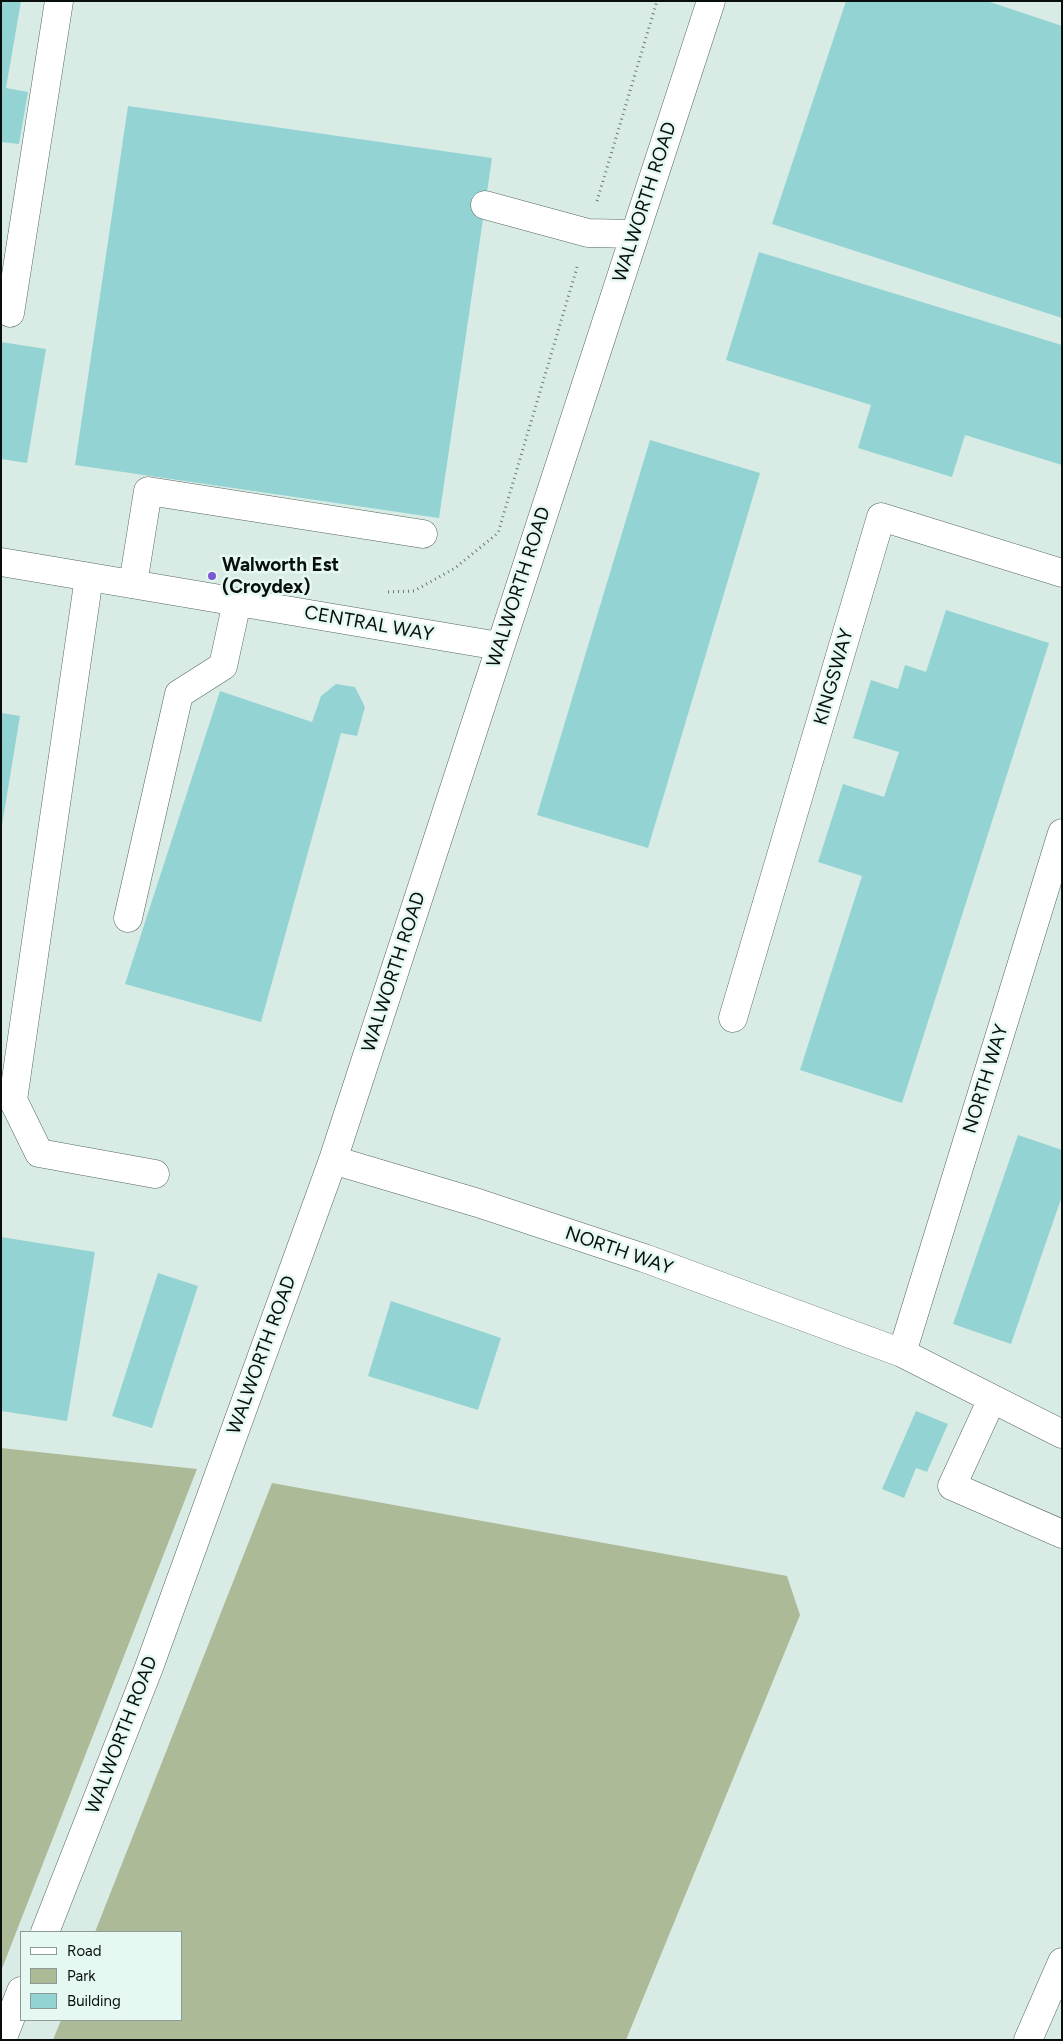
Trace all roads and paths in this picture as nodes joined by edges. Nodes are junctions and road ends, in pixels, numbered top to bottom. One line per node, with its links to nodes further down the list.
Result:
1 (59, 1): 7 (street)
2 (657, 1): 5 (path)
3 (711, 1): 6 (street, WALWORTH ROAD)
4 (485, 205): 5 (street)
5 (588, 233): 6 (street); 13 (path)
6 (634, 234): 15 (street, WALWORTH ROAD)
7 (10, 313)
8 (423, 534): 12 (street)
9 (1, 562): 11 (street, CENTRAL WAY)
10 (1062, 573): 19 (street, KINGSWAY)
11 (89, 577): 12 (street, CENTRAL WAY); 21 (street)
12 (133, 584): 14 (street, CENTRAL WAY)
13 (384, 592)
14 (237, 602): 15 (street, CENTRAL WAY); 18 (street)
15 (500, 646): 20 (street, WALWORTH ROAD)
16 (1062, 833): 17 (street, NORTH WAY)
17 (1051, 904): 22 (street, NORTH WAY)
18 (128, 918)
19 (733, 1018)
20 (333, 1160): 22 (street, NORTH WAY); 26 (street, WALWORTH ROAD)
21 (155, 1174)
22 (902, 1353): 23 (street, NORTH WAY)
23 (992, 1399): 24 (street, NORTH WAY); 25 (street)
24 (1062, 1434)
25 (1062, 1534)
26 (45, 1931)
27 (1062, 1962): 30 (street)
28 (20, 1994): 29 (street)
29 (2, 2040)
30 (1028, 2040)

